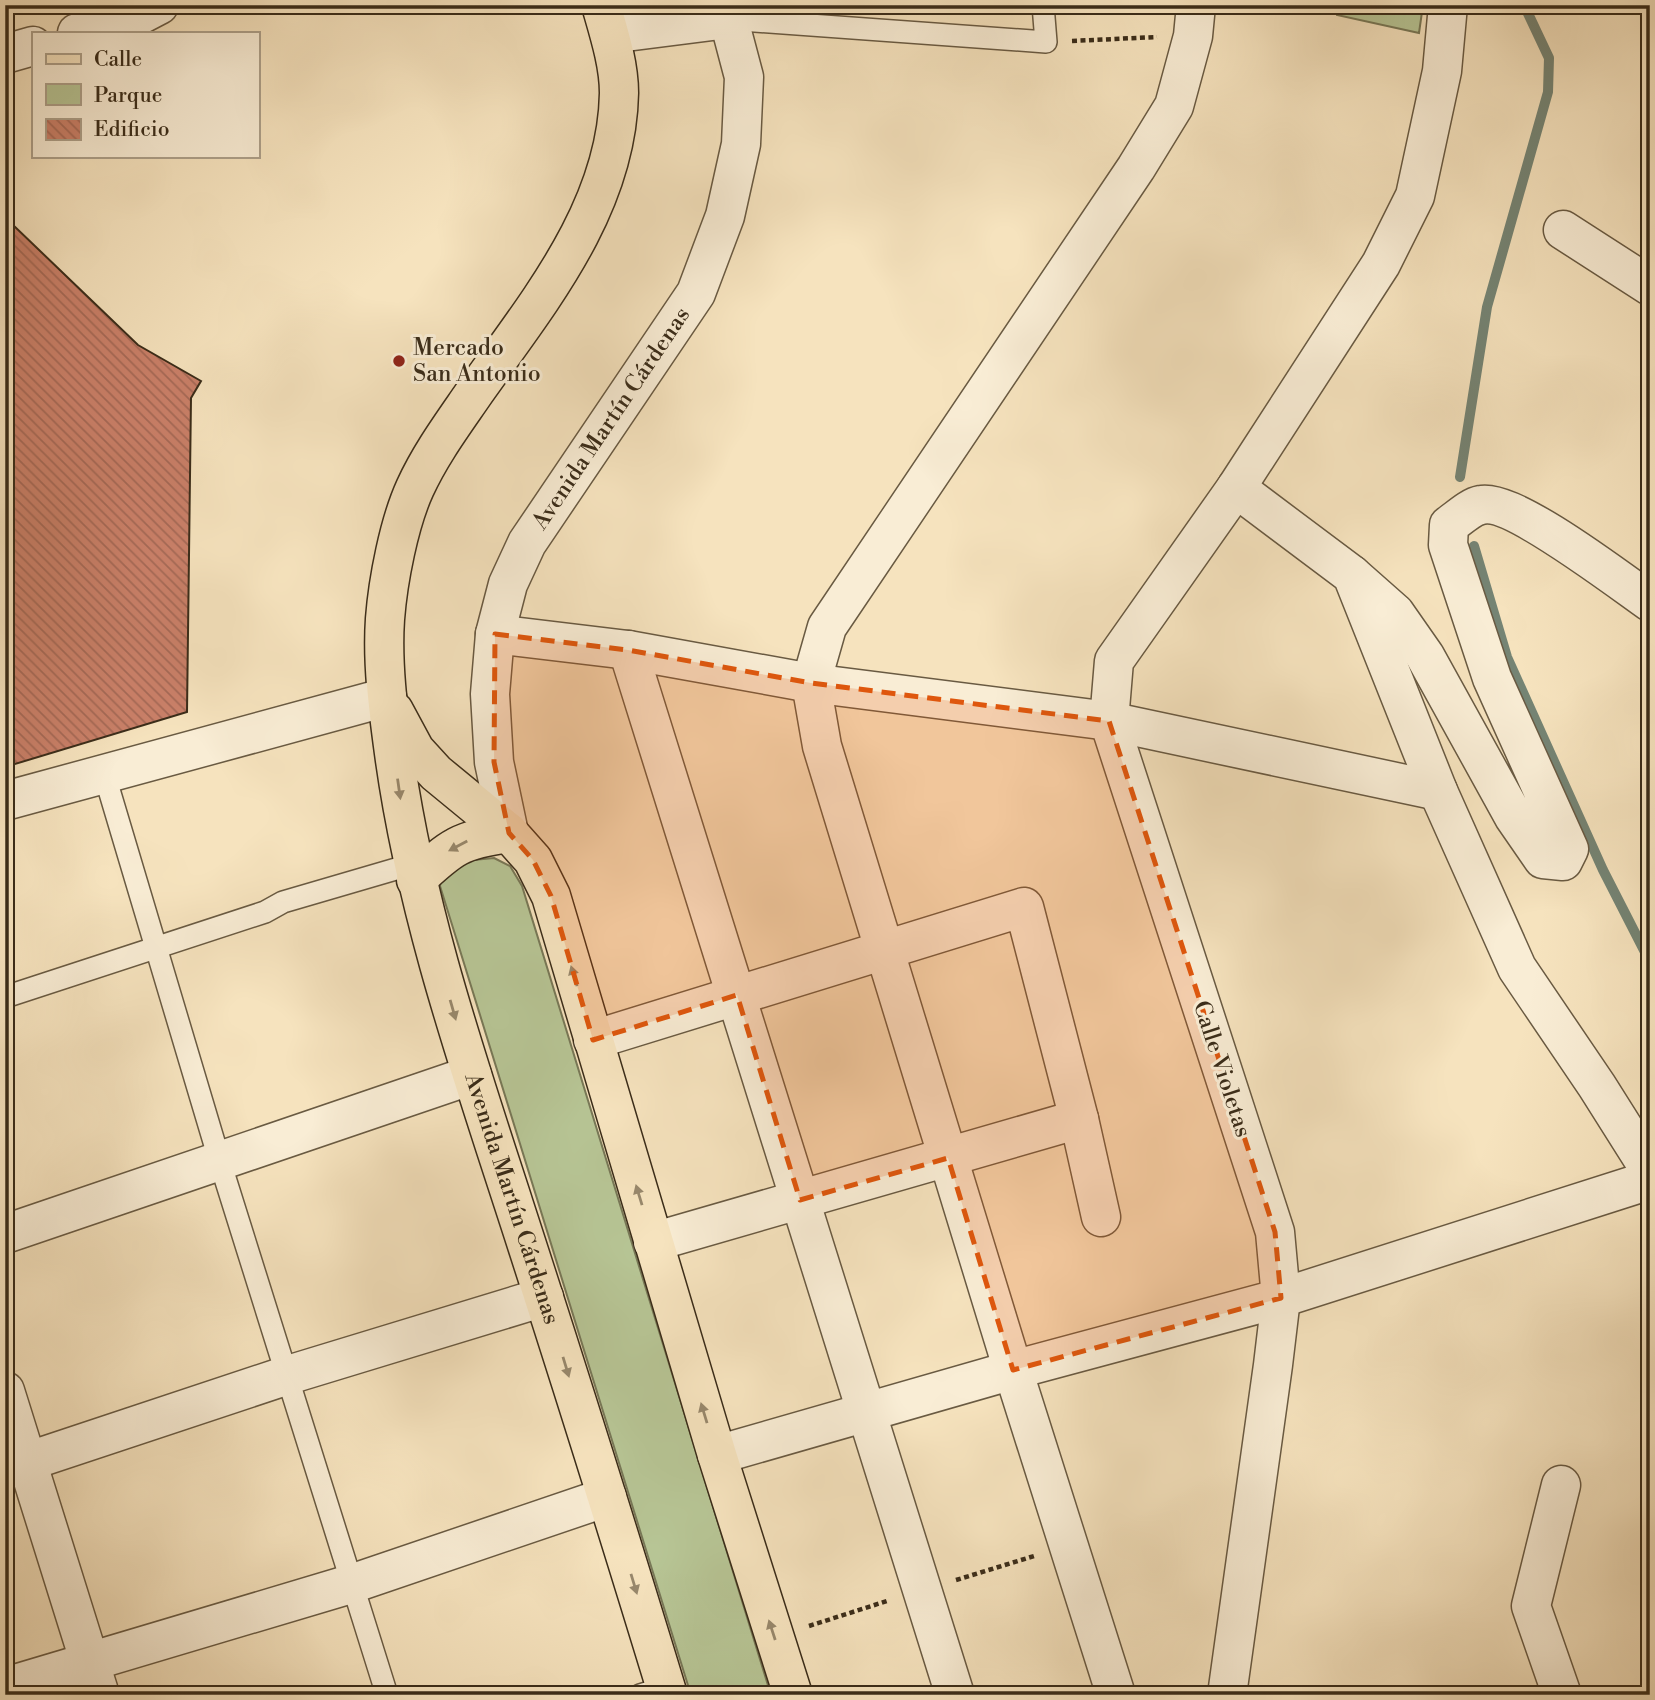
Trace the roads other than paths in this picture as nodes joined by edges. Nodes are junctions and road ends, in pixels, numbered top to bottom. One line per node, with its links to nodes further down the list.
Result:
1 (159, 5): 7 (street)
2 (1043, 5): 4 (lane)
3 (1448, 5): 12 (street, Calle Violetas)
4 (727, 12): 5 (street); 15 (street, Avenida Martín Cárdenas)
5 (605, 20): 18 (main road, Avenida Martín Cárdenas)
6 (1194, 20): 17 (street)
7 (81, 32)
8 (32, 46): 9 (street)
9 (5, 54)
10 (1563, 230): 11 (street)
11 (1650, 286)
12 (1236, 488): 13 (street); 19 (street, Calle Violetas)
13 (1352, 575): 14 (street); 21 (street)
14 (1650, 602)
15 (495, 634): 16 (street); 23 (street, Avenida Martín Cárdenas)
16 (628, 650): 17 (street); 27 (street)
17 (811, 683): 19 (street); 26 (street)
18 (387, 697): 20 (street); 23 (main road, Avenida Martín Cárdenas); 24 (main road, Avenida Martín Cárdenas, one-way to 24)
19 (1109, 721): 21 (street); 41 (street, Calle Violetas)
20 (104, 772): 22 (street); 25 (lane)
21 (1438, 791): 34 (street)
22 (5, 801)
23 (509, 833): 24 (main road, one-way to 24); 29 (main road, Avenida Martín Cárdenas, one-way to 23)
24 (415, 872): 25 (lane); 30 (main road, Avenida Martín Cárdenas, one-way to 30)
25 (157, 946): 28 (lane); 33 (lane)
26 (884, 950): 27 (street); 31 (street); 32 (street)
27 (737, 995): 29 (street); 36 (street)
28 (5, 997)
29 (593, 1040): 39 (main road, Avenida Martín Cárdenas, one-way to 29)
30 (472, 1074): 33 (street); 40 (main road, Avenida Martín Cárdenas)
31 (1079, 1119): 32 (street); 37 (street)
32 (948, 1158): 36 (street); 42 (street)
33 (220, 1162): 38 (street); 43 (lane)
34 (1650, 1170)
35 (1650, 1180): 41 (street)
36 (800, 1200): 39 (street); 45 (street)
37 (1101, 1217)
38 (5, 1234)
39 (653, 1242): 46 (main road, Avenida Martín Cárdenas, one-way to 39)
40 (544, 1297): 43 (street); 49 (main road, Avenida Martín Cárdenas, one-way to 49)
41 (1281, 1298): 42 (street); 58 (street, Calle Violetas)
42 (1013, 1370): 45 (street); 57 (street)
43 (288, 1376): 47 (street); 50 (lane)
44 (5, 1391): 47 (street)
45 (864, 1413): 46 (street); 56 (street)
46 (717, 1455): 55 (main road, Avenida Martín Cárdenas, one-way to 46)
47 (16, 1466): 51 (street)
48 (1561, 1485): 59 (street)
49 (607, 1497): 50 (street); 53 (main road, Avenida Martín Cárdenas, one-way to 53)
50 (354, 1583): 51 (street); 54 (lane)
51 (94, 1678): 52 (street)
52 (5, 1687)
53 (658, 1692)
54 (387, 1695)
55 (793, 1695)
56 (955, 1695)
57 (1116, 1695)
58 (1227, 1695)
59 (1562, 1695)

